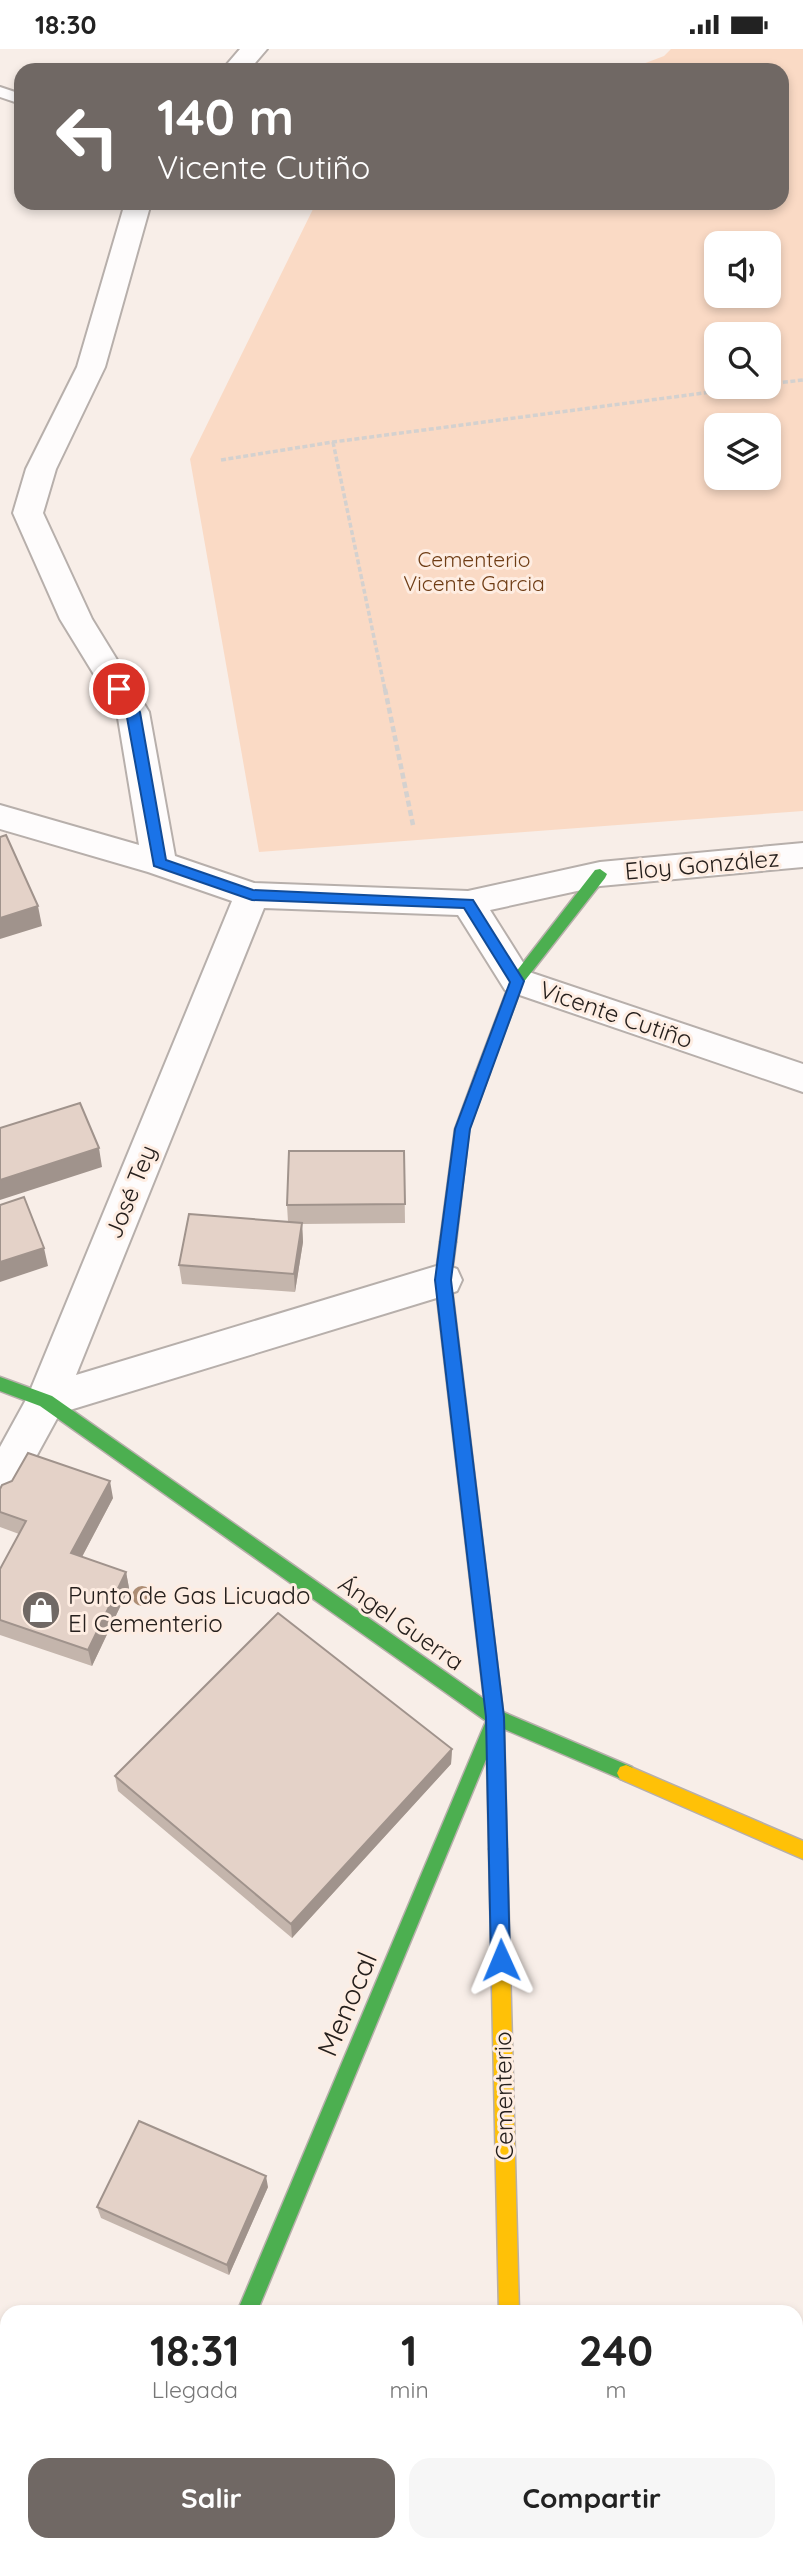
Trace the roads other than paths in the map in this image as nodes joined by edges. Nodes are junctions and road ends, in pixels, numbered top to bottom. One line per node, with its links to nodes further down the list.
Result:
1 (254, 49): 2 (street)
2 (241, 63)
3 (136, 210): 6 (street)
4 (0, 817): 6 (street)
5 (803, 855): 7 (street, Eloy González)
6 (159, 863): 8 (street)
7 (600, 874): 9 (street); 10 (street, Cementerio)
8 (252, 895): 9 (street); 14 (street, José Tey)
9 (468, 903): 10 (street, Vicente Cutiño)
10 (517, 981): 11 (street, Vicente Cutiño); 12 (street, Cementerio)
11 (803, 1078)
12 (443, 1280): 14 (street); 16 (street, Cementerio)
13 (0, 1384): 14 (street, Ángel Guerra)
14 (46, 1401): 15 (street, José Tey); 16 (street, Ángel Guerra)
15 (0, 1485)
16 (495, 1717): 17 (street, Ángel Guerra); 18 (street, Menocal); 19 (street, Cementerio)
17 (803, 1850)
18 (250, 2305)
19 (509, 2305)

